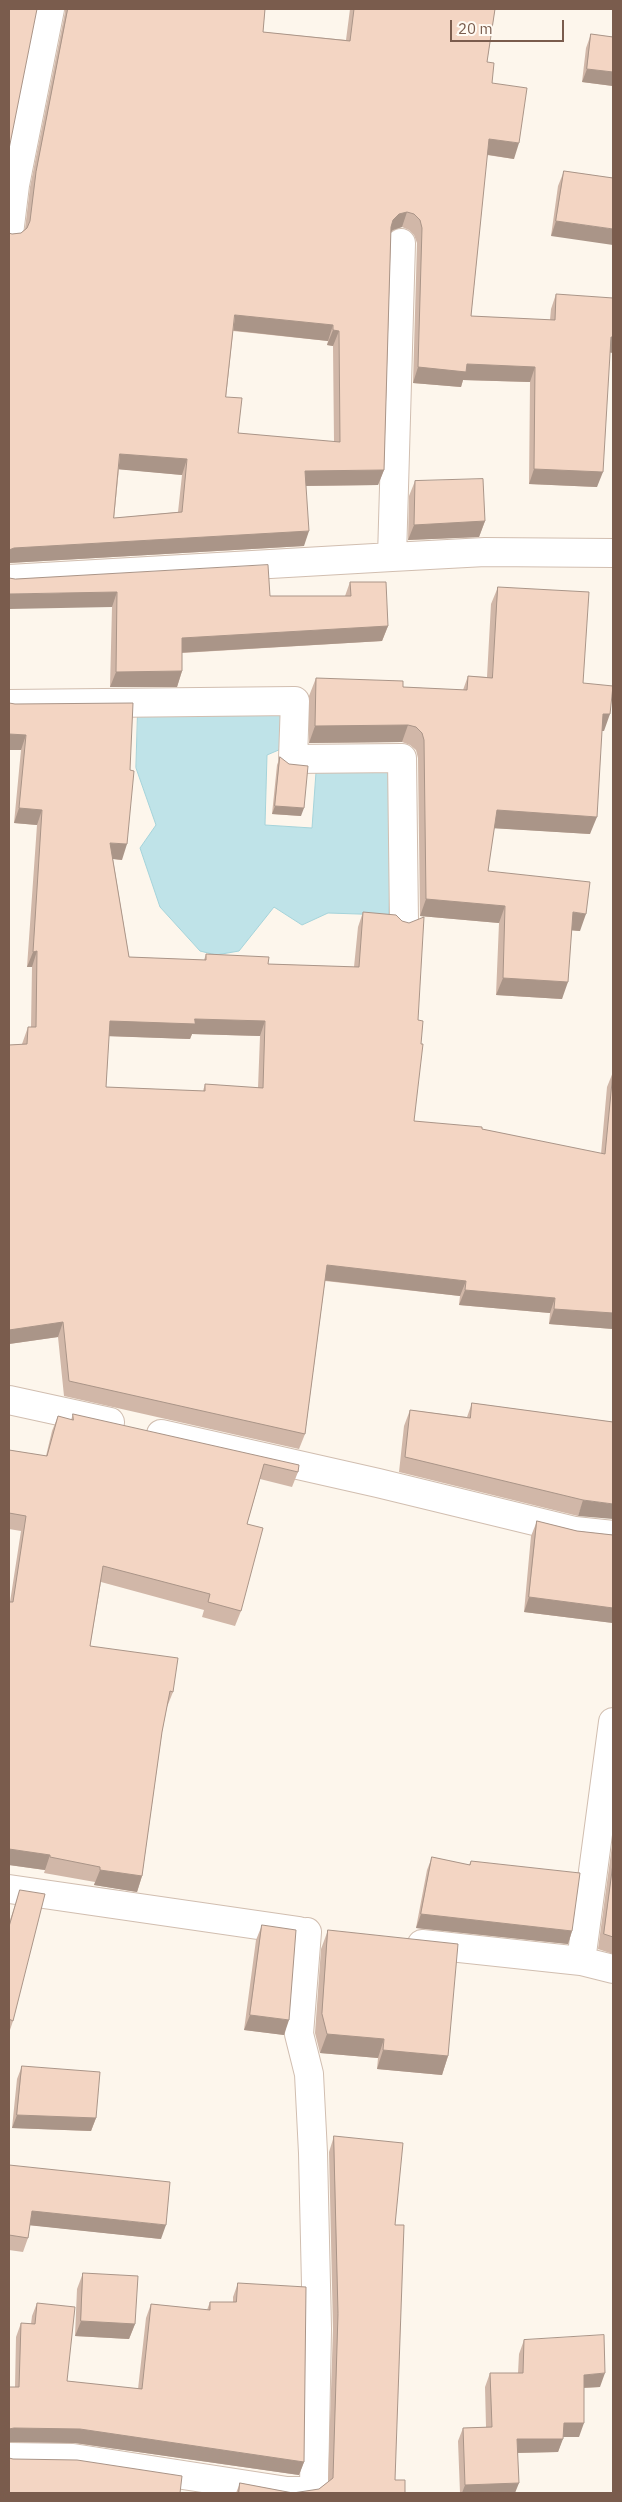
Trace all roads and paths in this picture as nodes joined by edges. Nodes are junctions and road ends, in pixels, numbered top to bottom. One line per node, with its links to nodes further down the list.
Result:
1 (50, 9): 2 (street)
2 (9, 234)
3 (401, 243): 5 (street)
4 (613, 553): 5 (street)
5 (392, 557): 6 (street)
6 (9, 578)
7 (9, 704): 8 (street)
8 (404, 923)
9 (9, 1400): 10 (street)
10 (613, 1535)
11 (613, 1722): 16 (street)
12 (9, 1889): 13 (street)
13 (307, 1932): 14 (street); 19 (street)
14 (336, 1935)
15 (395, 1941): 16 (street)
16 (581, 1961): 17 (street)
17 (613, 1968)
18 (9, 2457): 19 (street)
19 (287, 2492)

